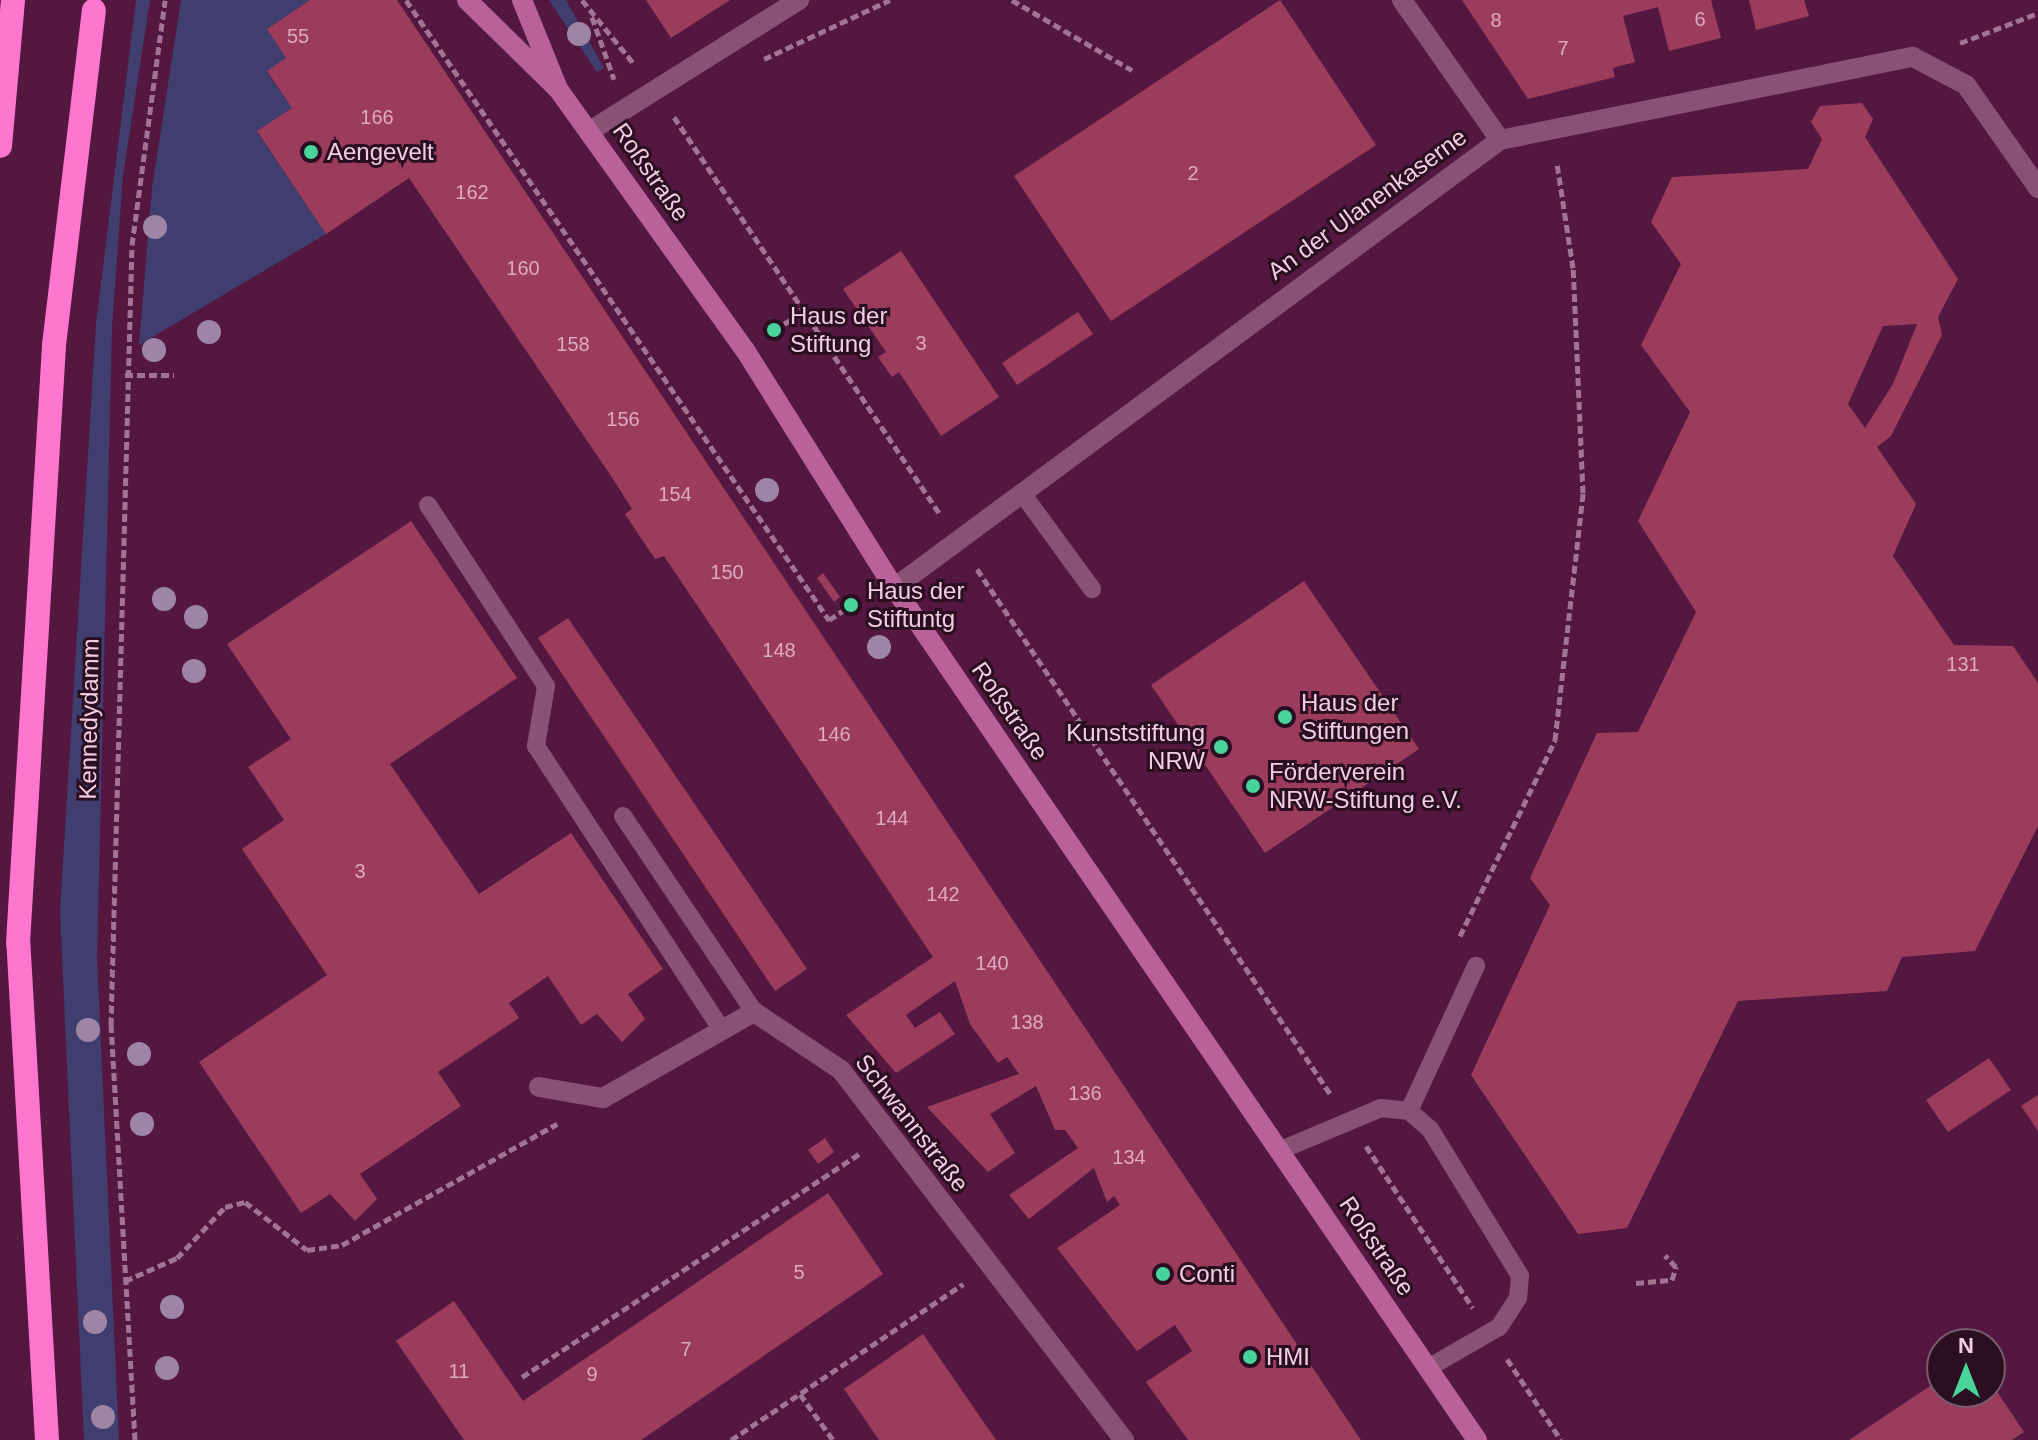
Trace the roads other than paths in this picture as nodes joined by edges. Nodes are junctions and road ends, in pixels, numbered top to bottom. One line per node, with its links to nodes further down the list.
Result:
1 (13, 0): 10 (highway)
2 (467, 0): 7 (street, Roßstraße)
3 (522, 0): 7 (street, Roßstraße)
4 (799, 0): 8 (street)
5 (1402, 0): 9 (street)
6 (96, 5): 24 (highway)
7 (558, 89): 8 (street, Roßstraße)
8 (590, 131): 14 (street, Roßstraße)
9 (1500, 140): 11 (street, An der Ulanenkaserne); 12 (street, An der Ulanenkaserne)
10 (0, 146)
11 (2038, 188)
12 (1022, 493): 14 (street, An der Ulanenkaserne); 15 (lane)
13 (428, 505): 19 (lane)
14 (894, 588): 22 (street, Roßstraße)
15 (1092, 589)
16 (623, 816): 18 (lane)
17 (1476, 966): 21 (lane)
18 (754, 1012): 19 (street); 25 (street, Schwannstraße)
19 (722, 1030): 20 (street)
20 (539, 1087)
21 (1409, 1111): 22 (lane); 23 (lane)
22 (1281, 1150): 23 (street, Roßstraße)
23 (1428, 1368): 26 (street, Roßstraße)
24 (47, 1440)
25 (1124, 1440)
26 (1477, 1440)

